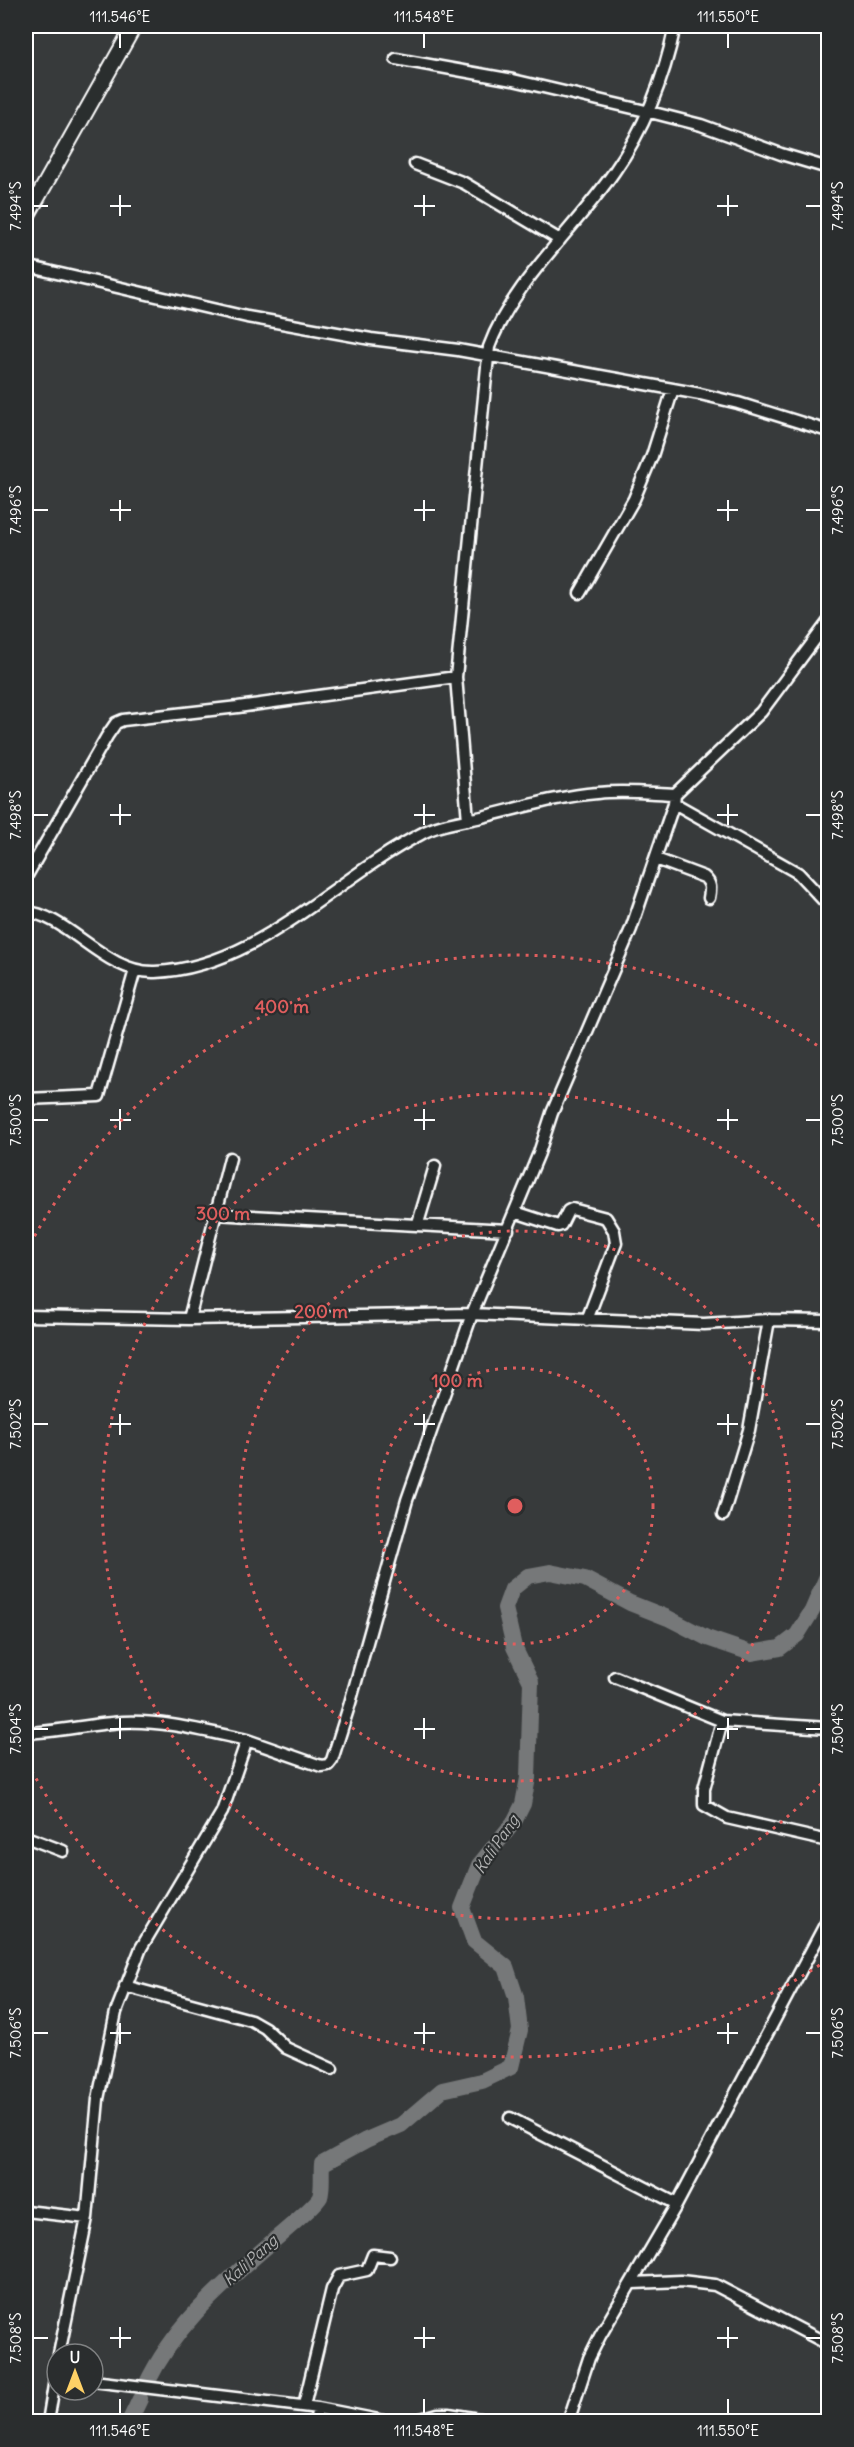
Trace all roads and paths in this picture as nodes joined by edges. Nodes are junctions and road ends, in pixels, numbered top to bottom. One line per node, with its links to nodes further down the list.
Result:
1 (134, 26): 7 (street)
2 (675, 26): 4 (street)
3 (396, 59): 4 (street)
4 (650, 112): 6 (street); 8 (street)
5 (415, 164): 8 (street)
6 (828, 168)
7 (26, 219)
8 (560, 240): 10 (street)
9 (26, 266): 10 (street)
10 (487, 356): 11 (street); 15 (street)
11 (673, 389): 12 (street); 13 (street)
12 (828, 431)
13 (580, 592)
14 (828, 622): 16 (street)
15 (457, 683): 17 (street); 19 (street)
16 (674, 799): 17 (street); 18 (street); 21 (street)
17 (468, 820): 23 (street)
18 (656, 859): 20 (street); 27 (street)
19 (26, 877)
20 (710, 898)
21 (828, 905)
22 (26, 912): 23 (street)
23 (135, 970): 24 (street)
24 (26, 1099)
25 (230, 1158): 28 (street)
26 (435, 1166): 29 (street)
27 (515, 1212): 30 (street); 34 (street)
28 (215, 1214): 29 (street); 33 (street)
29 (418, 1223): 30 (street)
30 (508, 1230): 31 (street)
31 (472, 1314): 33 (street); 34 (street); 42 (street)
32 (26, 1316): 33 (street)
33 (189, 1319)
34 (587, 1320): 35 (street)
35 (769, 1320): 36 (street); 37 (street)
36 (828, 1321)
37 (723, 1515)
38 (615, 1677): 39 (street)
39 (722, 1721): 40 (street); 44 (street)
40 (828, 1728)
41 (26, 1733): 42 (street)
42 (248, 1740): 47 (street)
43 (26, 1837): 45 (street)
44 (828, 1841)
45 (63, 1851)
46 (827, 1924): 50 (street)
47 (125, 1986): 48 (street); 52 (street)
48 (332, 2070)
49 (510, 2118): 50 (street)
50 (677, 2204): 54 (street)
51 (26, 2211): 52 (street)
52 (87, 2218): 55 (street)
53 (390, 2257): 59 (street)
54 (633, 2283): 56 (street); 66 (street)
55 (61, 2342)
56 (826, 2343)
57 (105, 2383): 59 (street)
58 (51, 2402): 61 (street)
59 (304, 2405): 60 (street)
60 (318, 2408): 62 (street); 63 (street)
61 (48, 2421)
62 (315, 2421)
63 (389, 2421)
64 (411, 2421): 65 (street)
65 (496, 2421)
66 (568, 2421)

